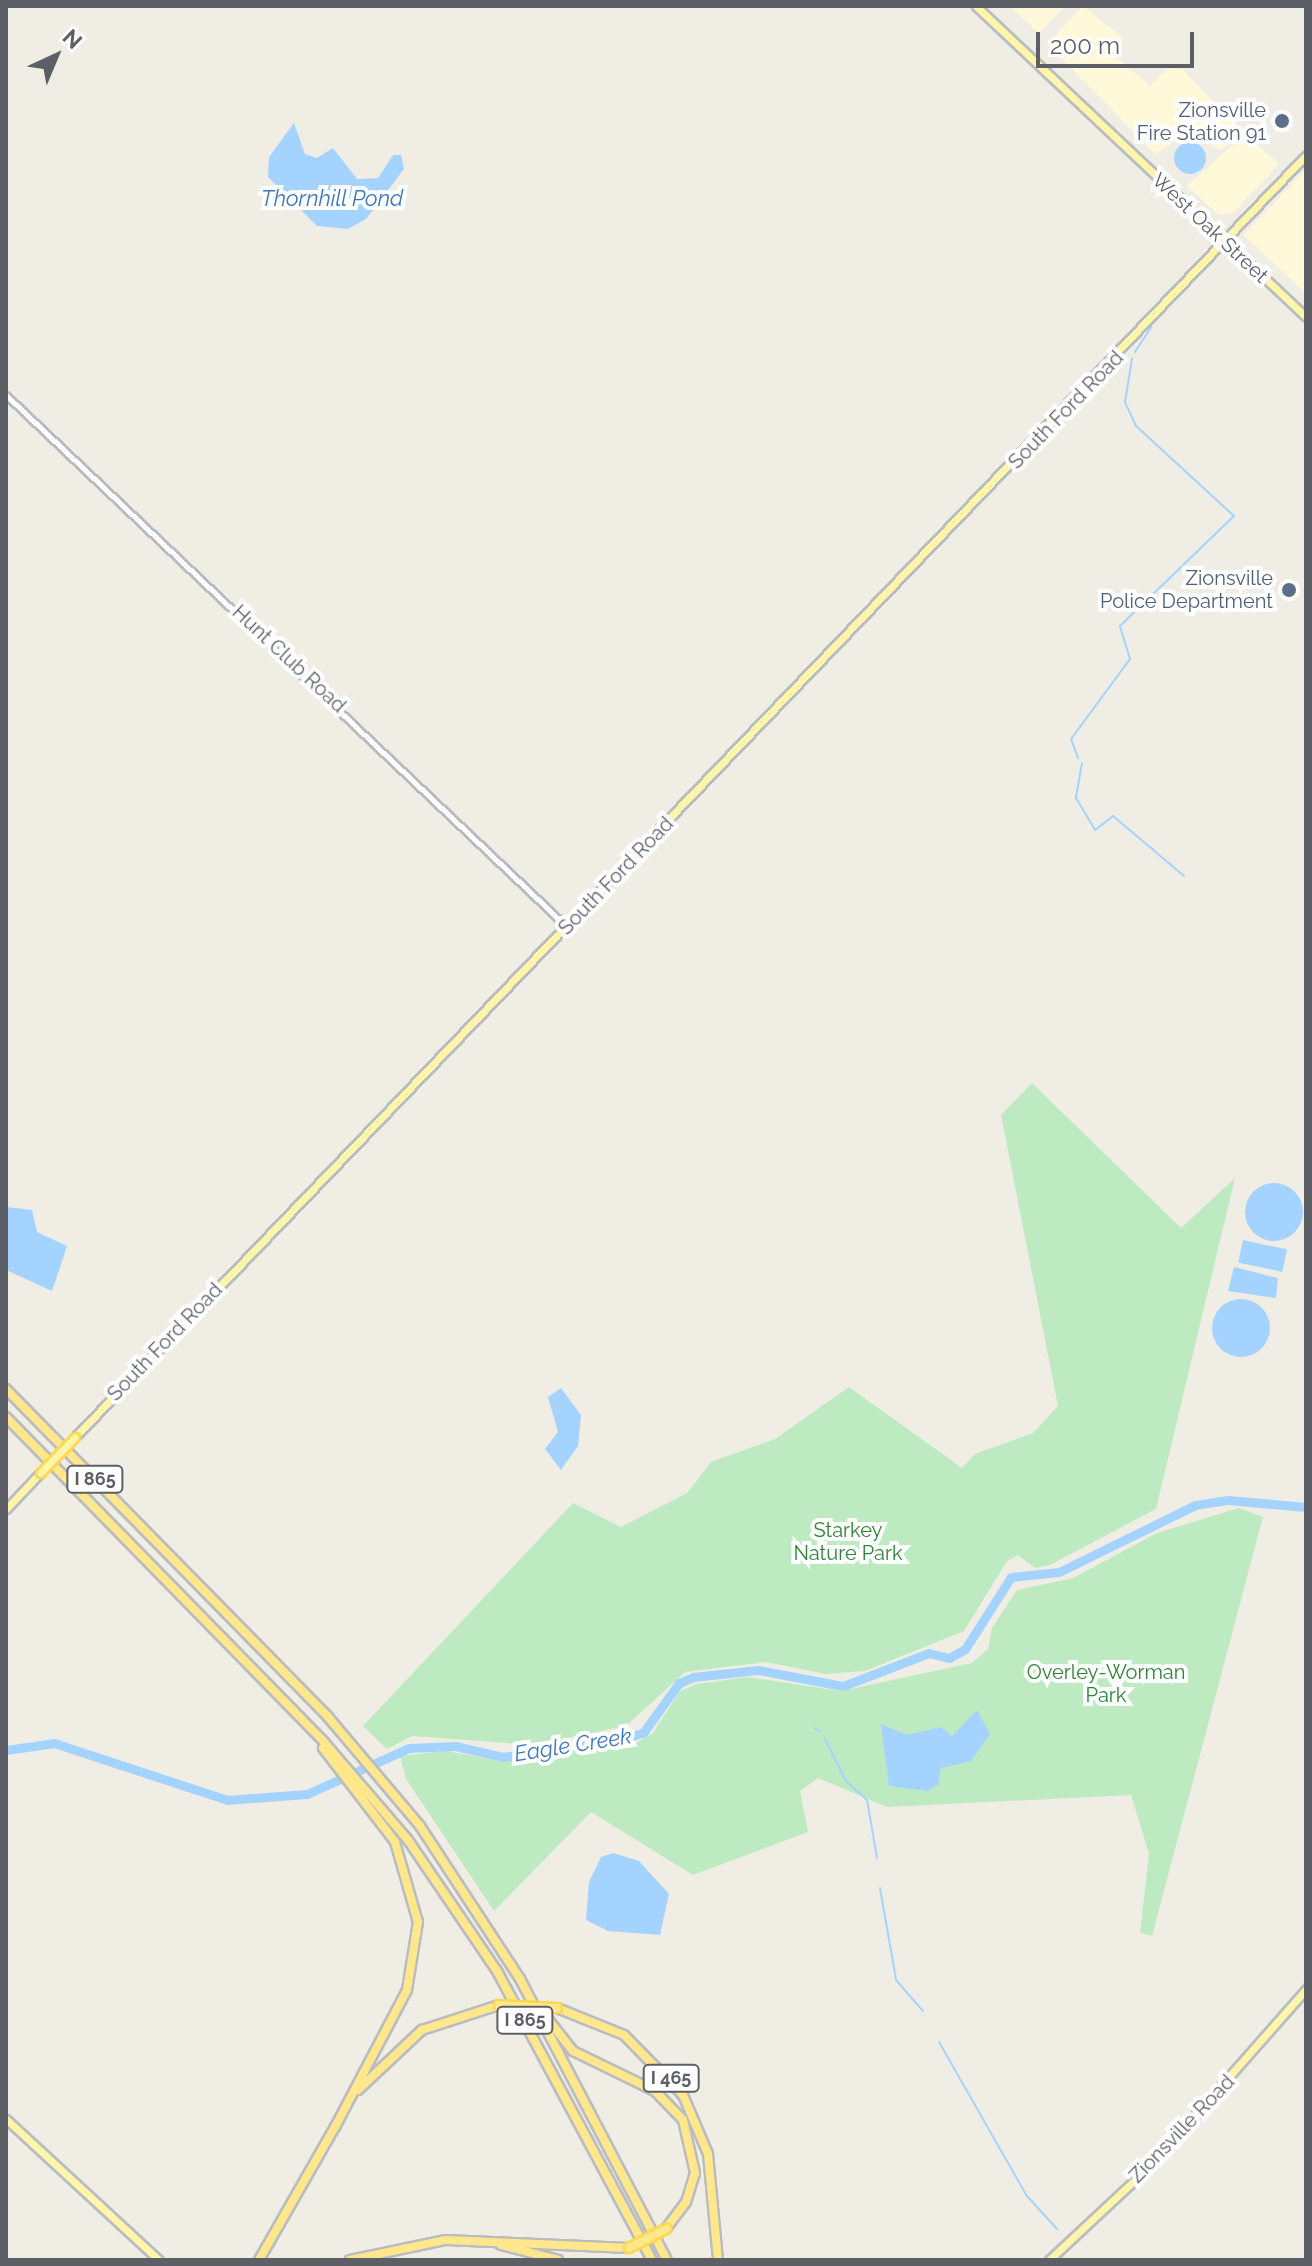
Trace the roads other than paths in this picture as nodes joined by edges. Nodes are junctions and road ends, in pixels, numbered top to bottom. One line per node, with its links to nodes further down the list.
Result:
1 (976, 6): 3 (main road, West Oak Street)
2 (1306, 155): 3 (main road, South Ford Road)
3 (1225, 242): 4 (main road, West Oak Street); 6 (main road, South Ford Road)
4 (1306, 317)
5 (6, 395): 6 (street, Hunt Club Road)
6 (567, 927): 9 (main road, South Ford Road, bridge)
7 (6, 1389): 11 (highway, I 865)
8 (6, 1417): 10 (highway, I 865)
9 (6, 1509)
10 (368, 1797): 14 (highway); 20 (highway, I 865)
11 (520, 1979): 15 (highway, bridge); 21 (highway, I 865)
12 (1306, 1989): 23 (main road, Zionsville Road)
13 (6, 2119): 16 (main road)
14 (335, 2127): 17 (highway, I 465); 22 (highway, I 465, bridge)
15 (457, 2240): 18 (highway); 19 (highway)
16 (159, 2260)
17 (259, 2260)
18 (350, 2260)
19 (558, 2260)
20 (652, 2260)
21 (667, 2260)
22 (718, 2260)
23 (1049, 2260)

